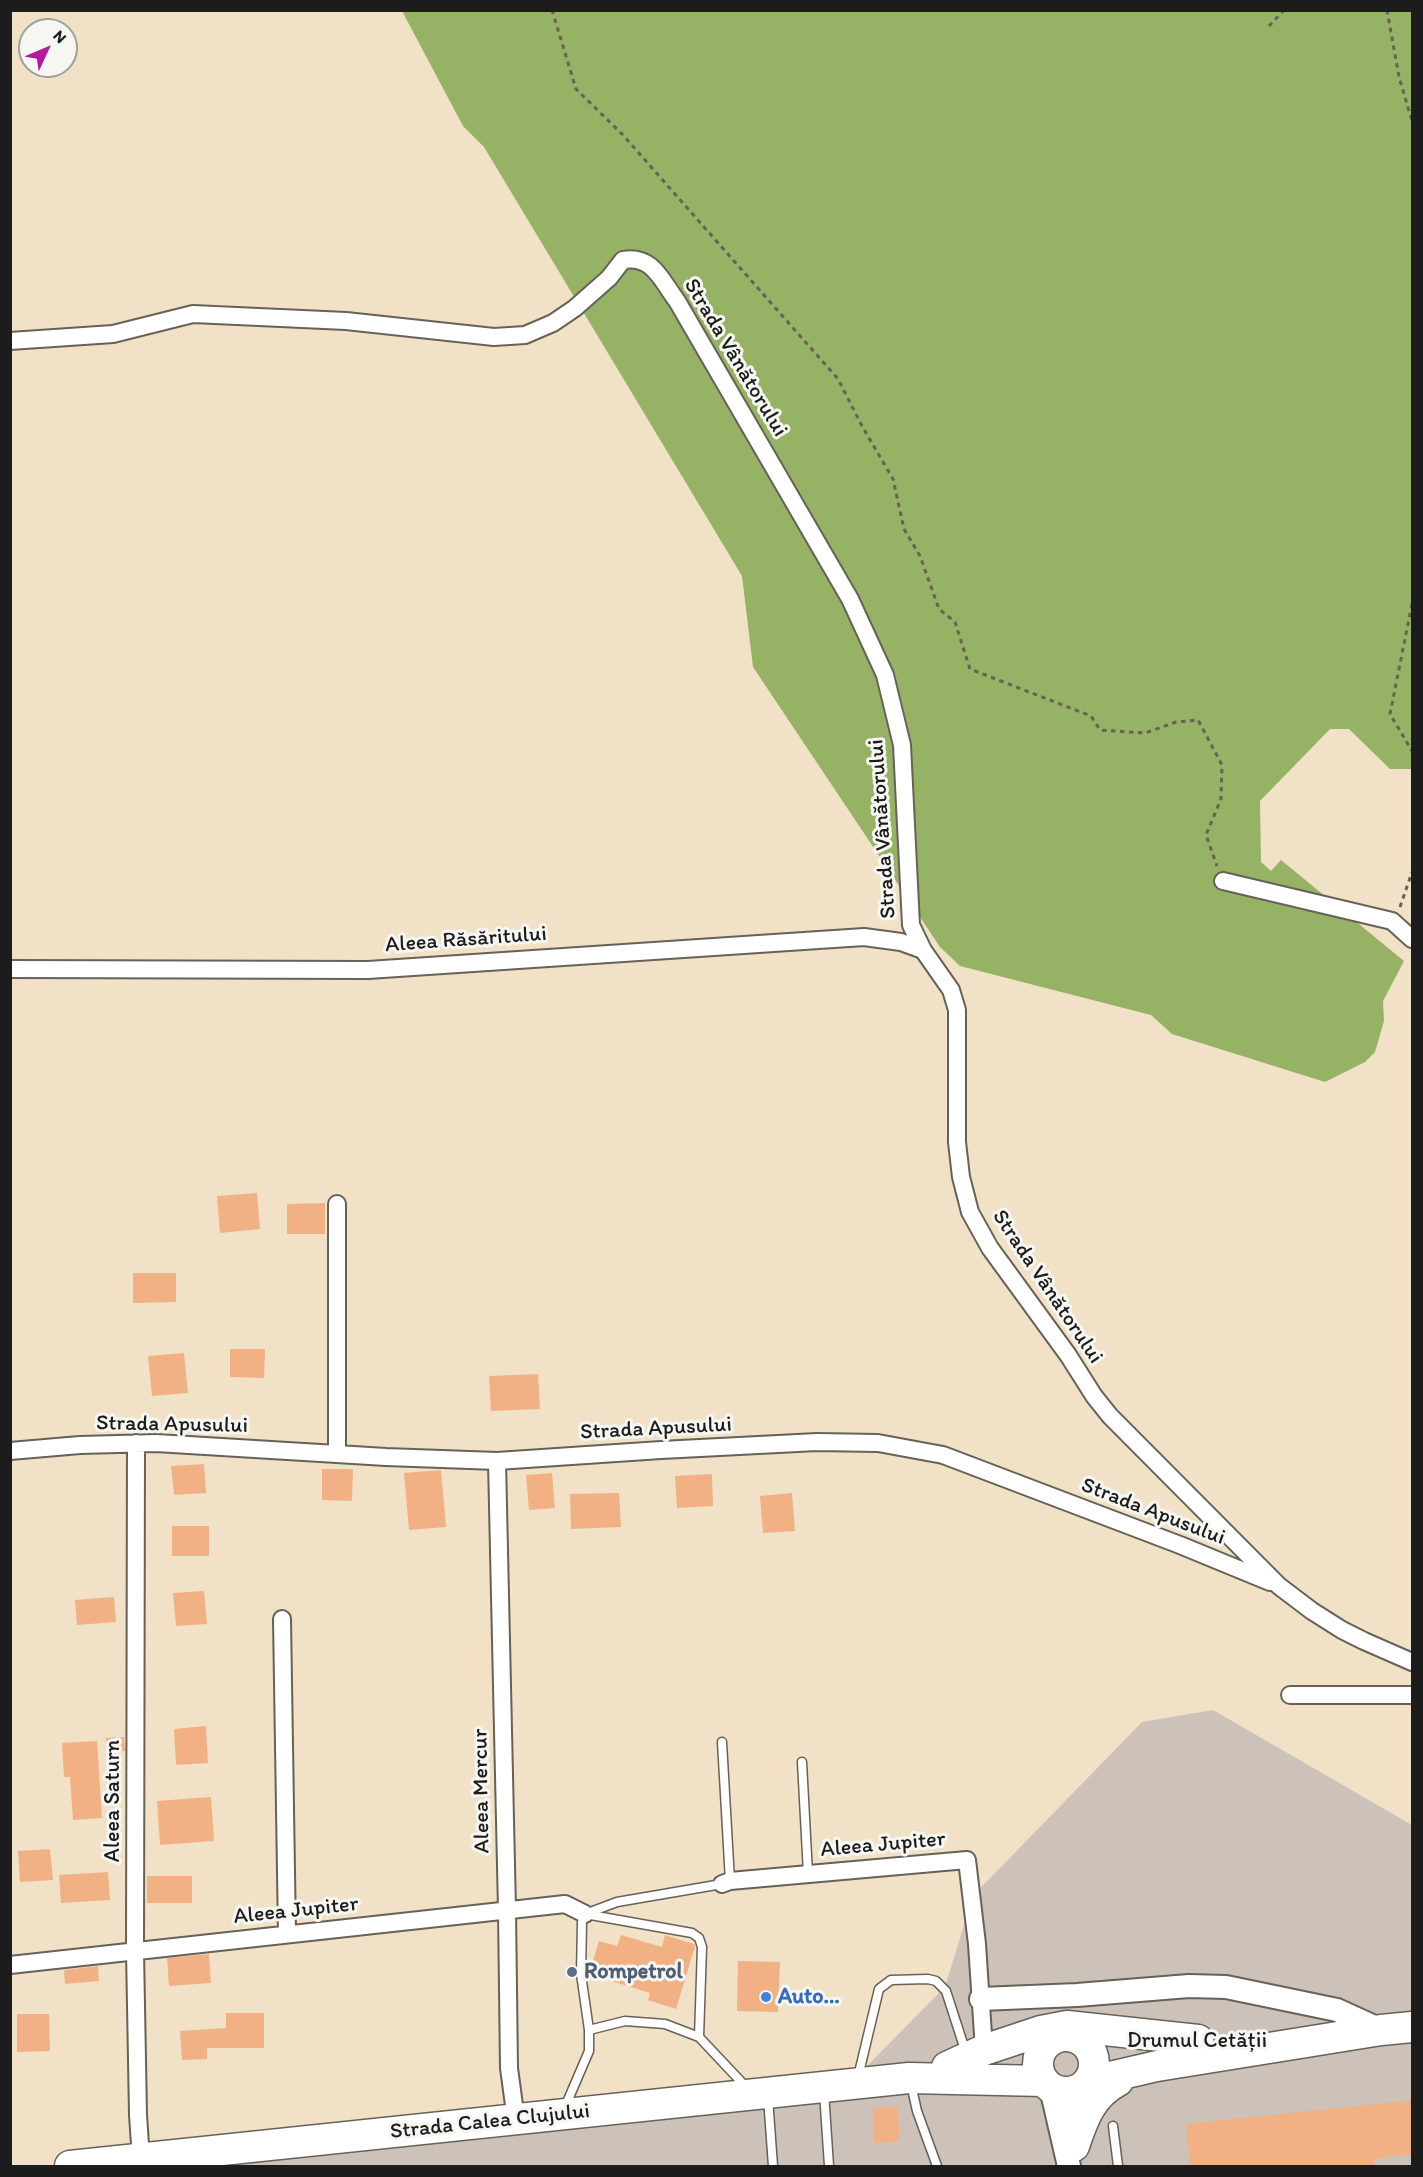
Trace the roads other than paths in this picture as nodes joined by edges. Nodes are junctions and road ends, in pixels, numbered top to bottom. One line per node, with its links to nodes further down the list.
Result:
1 (10, 340): 4 (street, Strada Vânătorului)
2 (1223, 881): 3 (street)
3 (1413, 939)
4 (923, 950): 5 (street, Aleea Răsăritului); 11 (street, Strada Vânătorului)
5 (10, 969)
6 (337, 1204): 9 (street)
7 (136, 1443): 8 (street, Strada Apusului); 9 (street, Strada Apusului); 23 (street, Aleea Saturn)
8 (10, 1451)
9 (337, 1454): 10 (street, Strada Apusului)
10 (497, 1461): 11 (street, Strada Apusului); 20 (street, Aleea Mercur)
11 (1279, 1586): 13 (street, Strada Vânătorului)
12 (282, 1619): 22 (street)
13 (1413, 1662)
14 (1290, 1695): 15 (street)
15 (1413, 1695)
16 (722, 1742): 19 (lane)
17 (802, 1762): 18 (lane)
18 (808, 1874): 19 (street, Aleea Jupiter); 25 (street, Aleea Jupiter)
19 (726, 1883): 21 (lane)
20 (507, 1910): 21 (street, Aleea Jupiter); 22 (street, Aleea Jupiter); 43 (street, Aleea Mercur)
21 (585, 1914): 27 (lane); 29 (lane)
22 (287, 1934): 23 (street, Aleea Jupiter)
23 (135, 1951): 24 (street, Aleea Jupiter); 45 (street, Aleea Saturn)
24 (10, 1965)
25 (981, 1999): 28 (street); 34 (street, Aleea Jupiter)
26 (1413, 2027): 28 (highway, Drumul Cetății)
27 (589, 2030): 29 (lane); 42 (lane)
28 (1381, 2030): 31 (highway, Drumul Cetății)
29 (699, 2037): 41 (lane)
30 (1198, 2040): 31 (highway, Drumul Cetății); 32 (highway, Drumul Cetății); 34 (highway)
31 (1311, 2041): 35 (highway, Drumul Cetății)
32 (1083, 2042): 33 (highway); 39 (highway)
33 (1045, 2044): 34 (highway, Strada Calea Clujului); 38 (highway)
34 (966, 2058): 36 (highway, Strada Calea Clujului); 37 (lane)
35 (1157, 2066): 39 (highway, Drumul Cetății); 46 (highway)
36 (909, 2078): 37 (highway, Strada Calea Clujului); 38 (highway, Strada Calea Clujului); 50 (lane)
37 (856, 2084): 40 (highway, Strada Calea Clujului)
38 (1047, 2085): 39 (highway); 46 (street)
39 (1084, 2085): 46 (street)
40 (824, 2087): 41 (highway, Strada Calea Clujului); 49 (lane)
41 (760, 2094): 42 (highway, Strada Calea Clujului); 48 (lane)
42 (561, 2115): 43 (highway, Strada Calea Clujului)
43 (516, 2120): 45 (highway, Strada Calea Clujului)
44 (1113, 2126): 51 (lane)
45 (141, 2159): 47 (highway, Strada Calea Clujului)
46 (1072, 2160)
47 (70, 2166)
48 (773, 2166)
49 (829, 2166)
50 (937, 2166)
51 (1118, 2166)

